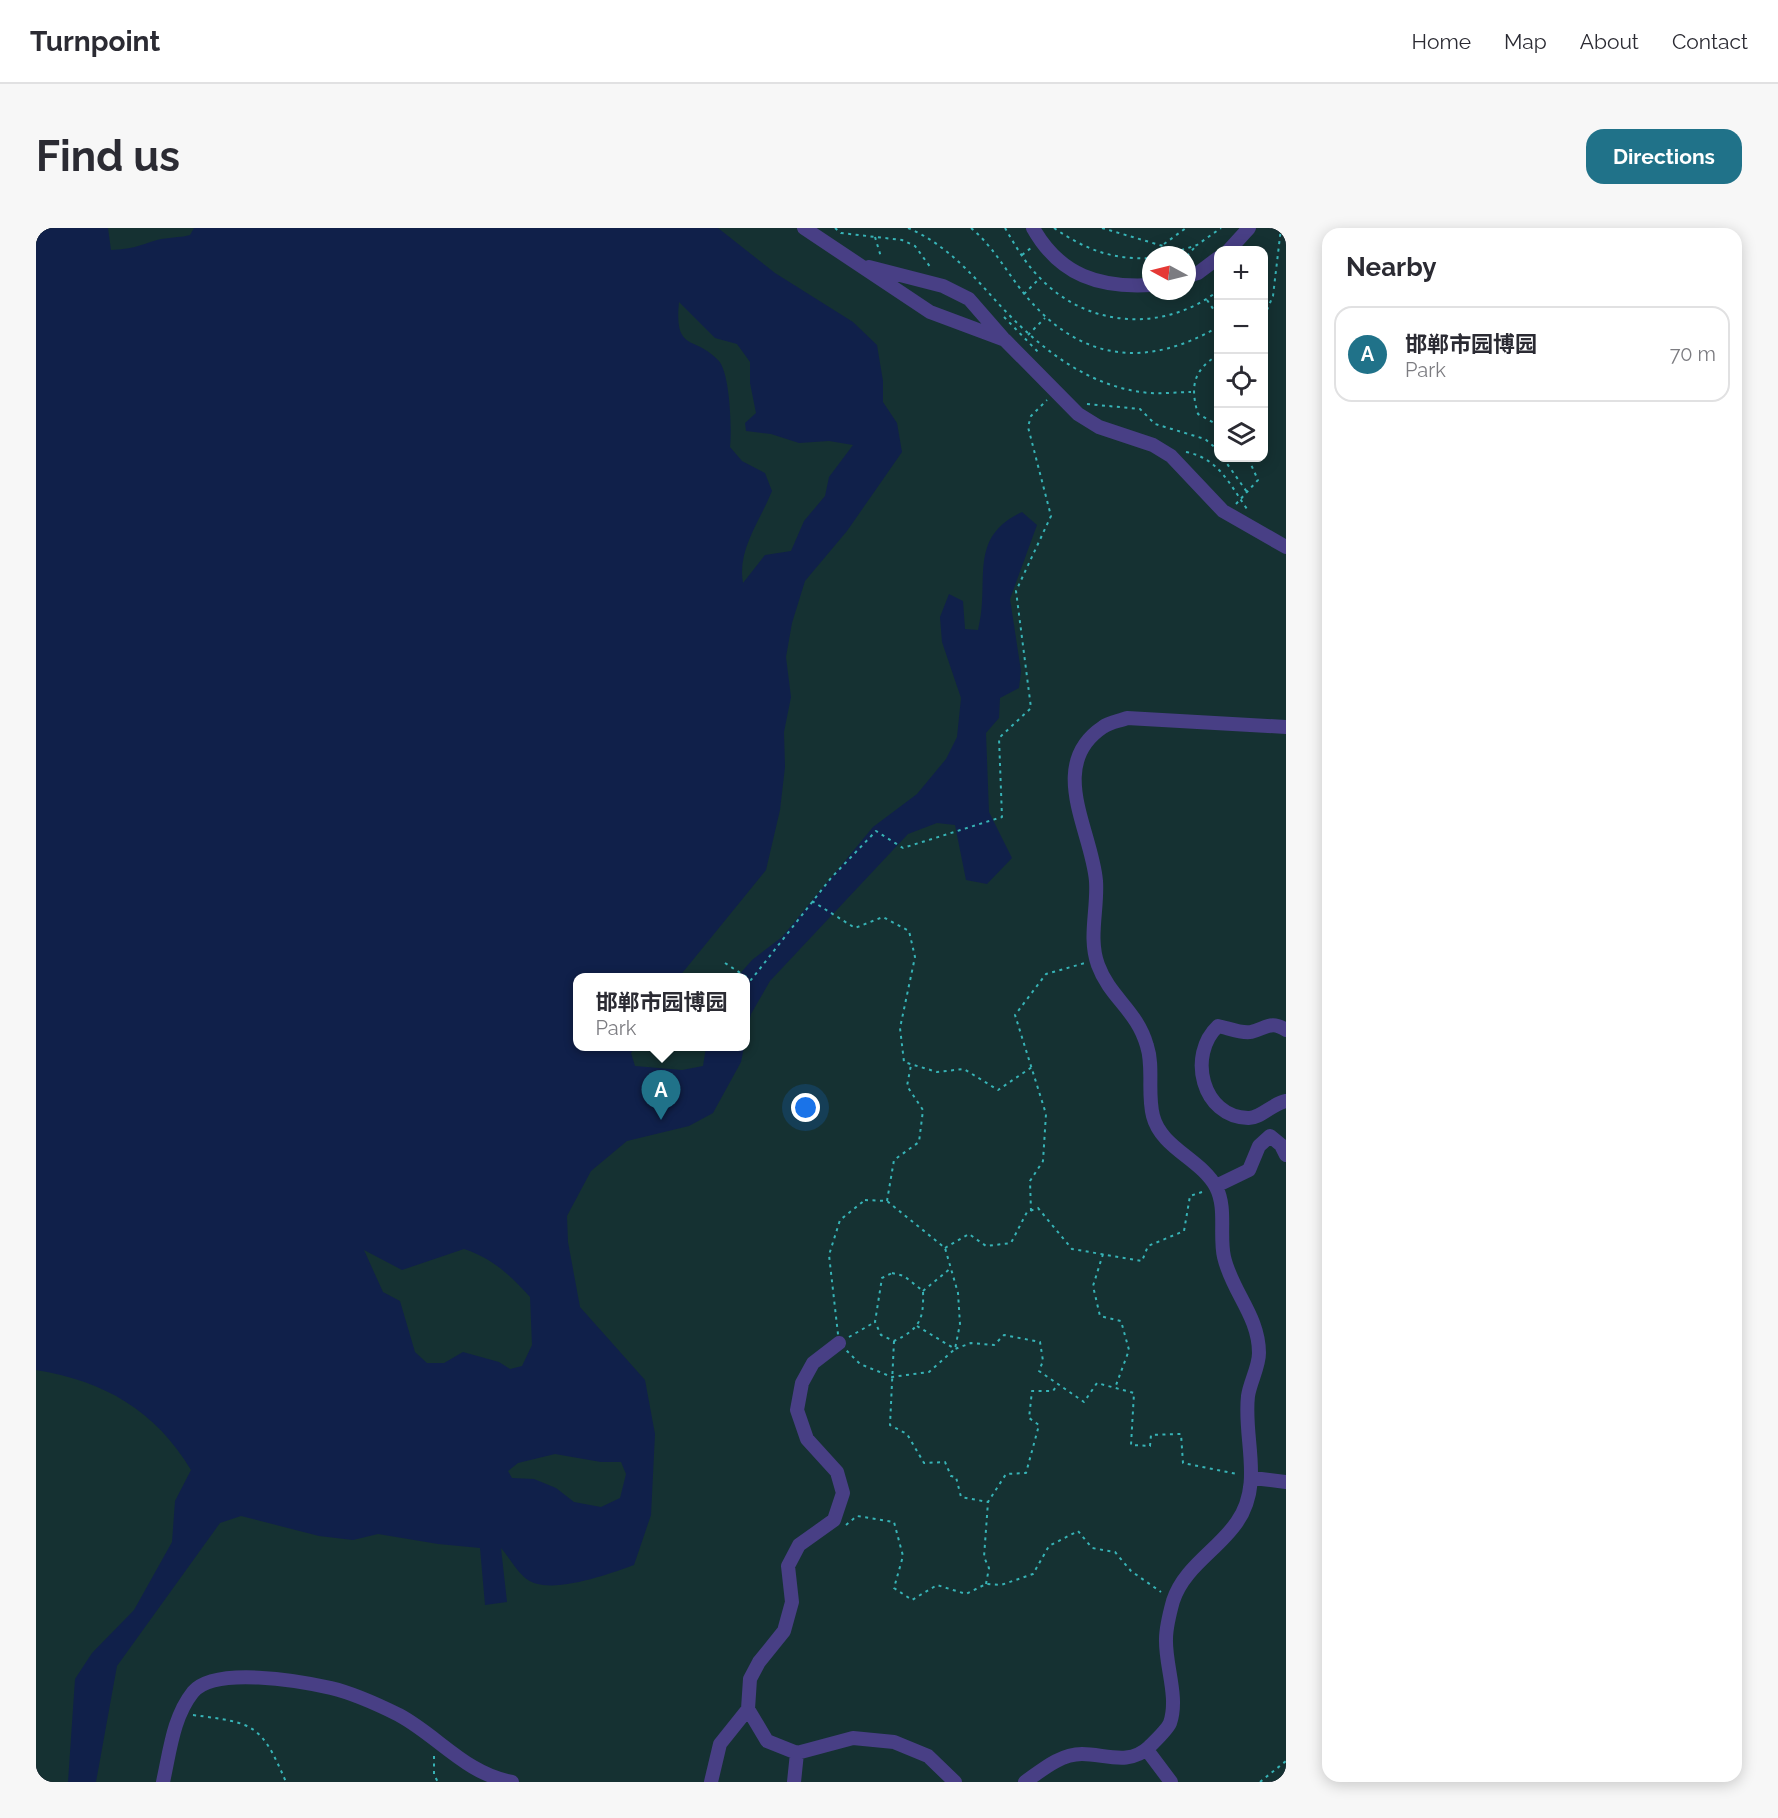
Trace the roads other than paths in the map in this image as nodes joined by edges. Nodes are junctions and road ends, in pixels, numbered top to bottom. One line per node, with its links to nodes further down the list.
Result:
1 (804, 228): 6 (street)
2 (1033, 228): 8 (street)
3 (1249, 228): 4 (street)
4 (1233, 246)
5 (1214, 261): 7 (street)
6 (858, 264): 9 (street); 9 (street)
7 (1196, 274)
8 (1142, 285)
9 (1005, 340): 10 (street)
10 (1286, 547)
11 (1286, 727): 15 (street)
12 (1286, 1030): 13 (street)
13 (1286, 1101)
14 (1286, 1155): 15 (street)
15 (1216, 1186): 17 (street)
16 (839, 1343): 19 (street)
17 (1253, 1478): 18 (street); 20 (street)
18 (1286, 1482)
19 (748, 1710): 21 (street); 24 (street)
20 (1147, 1750): 27 (street); 28 (street)
21 (796, 1753): 25 (street); 26 (street)
22 (162, 1782): 23 (street)
23 (512, 1782)
24 (711, 1782)
25 (794, 1782)
26 (955, 1782)
27 (1025, 1782)
28 (1171, 1782)

